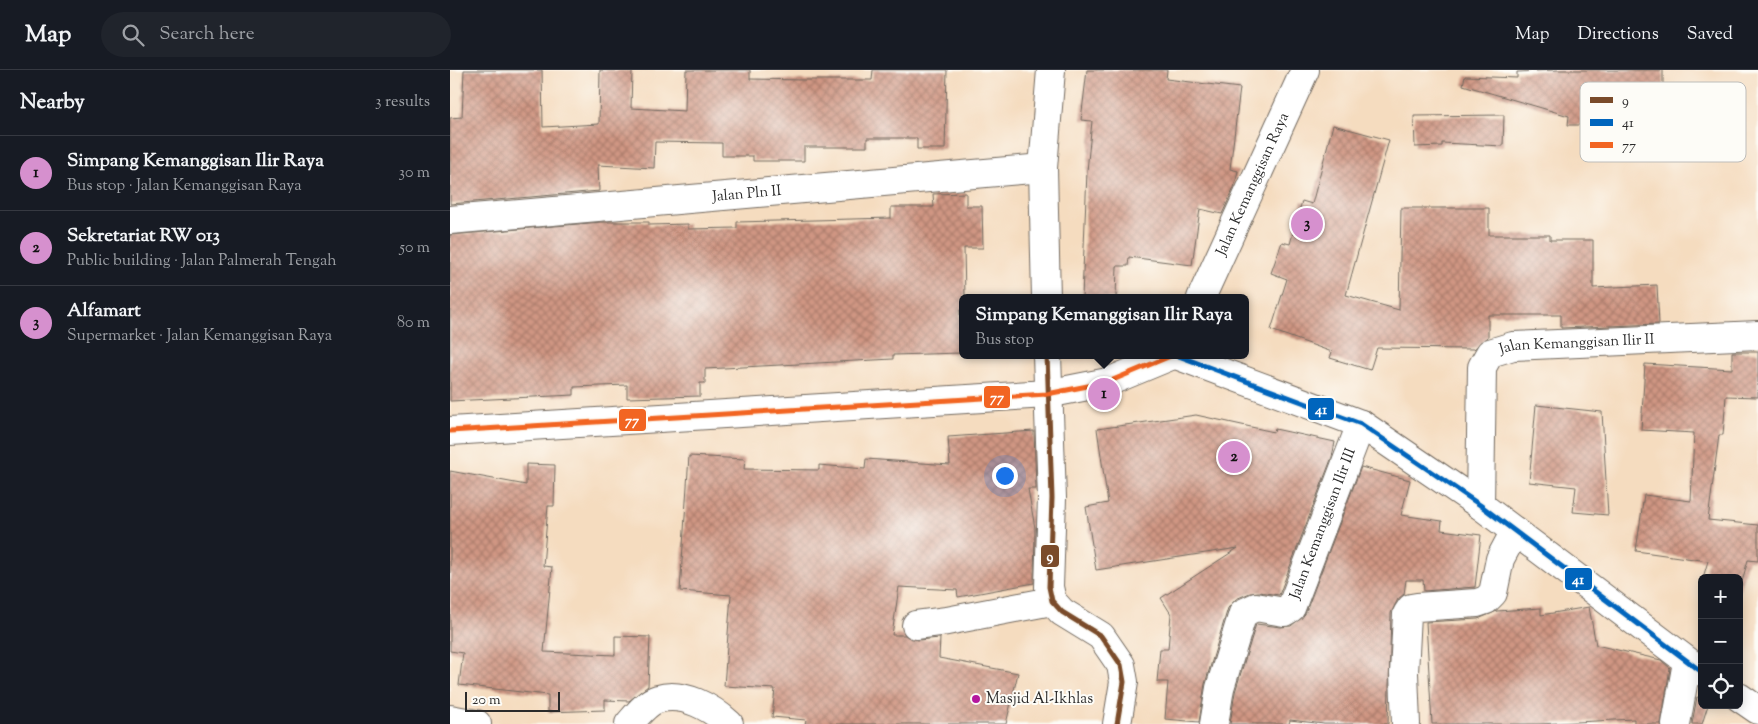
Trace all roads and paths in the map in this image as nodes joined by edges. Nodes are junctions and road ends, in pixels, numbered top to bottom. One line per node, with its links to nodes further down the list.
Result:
1 (1051, 70): 3 (street)
2 (1305, 70): 6 (street, Jalan Kemanggisan Raya)
3 (1043, 168): 4 (street, Jalan Pln II); 5 (street)
4 (450, 220)
5 (1046, 294)
6 (1203, 294)
7 (1758, 336): 14 (street, Jalan Kemanggisan Ilir II)
8 (1047, 359): 11 (street)
9 (1165, 359): 11 (street)
10 (1186, 359): 12 (street)
11 (1047, 394): 13 (street); 16 (street)
12 (1362, 424): 14 (street); 26 (street, Jalan Kemanggisan Ilir III)
13 (450, 431)
14 (1480, 505): 15 (street)
15 (1515, 531): 18 (street); 27 (street)
16 (1052, 601): 17 (street); 25 (street)
17 (916, 624)
18 (1694, 667): 28 (street)
19 (1743, 700): 20 (street)
20 (1758, 710)
21 (450, 719): 22 (street)
22 (477, 724)
23 (629, 724): 24 (street)
24 (729, 724)
25 (1117, 724)
26 (1214, 724)
27 (1406, 724)
28 (1676, 724)

